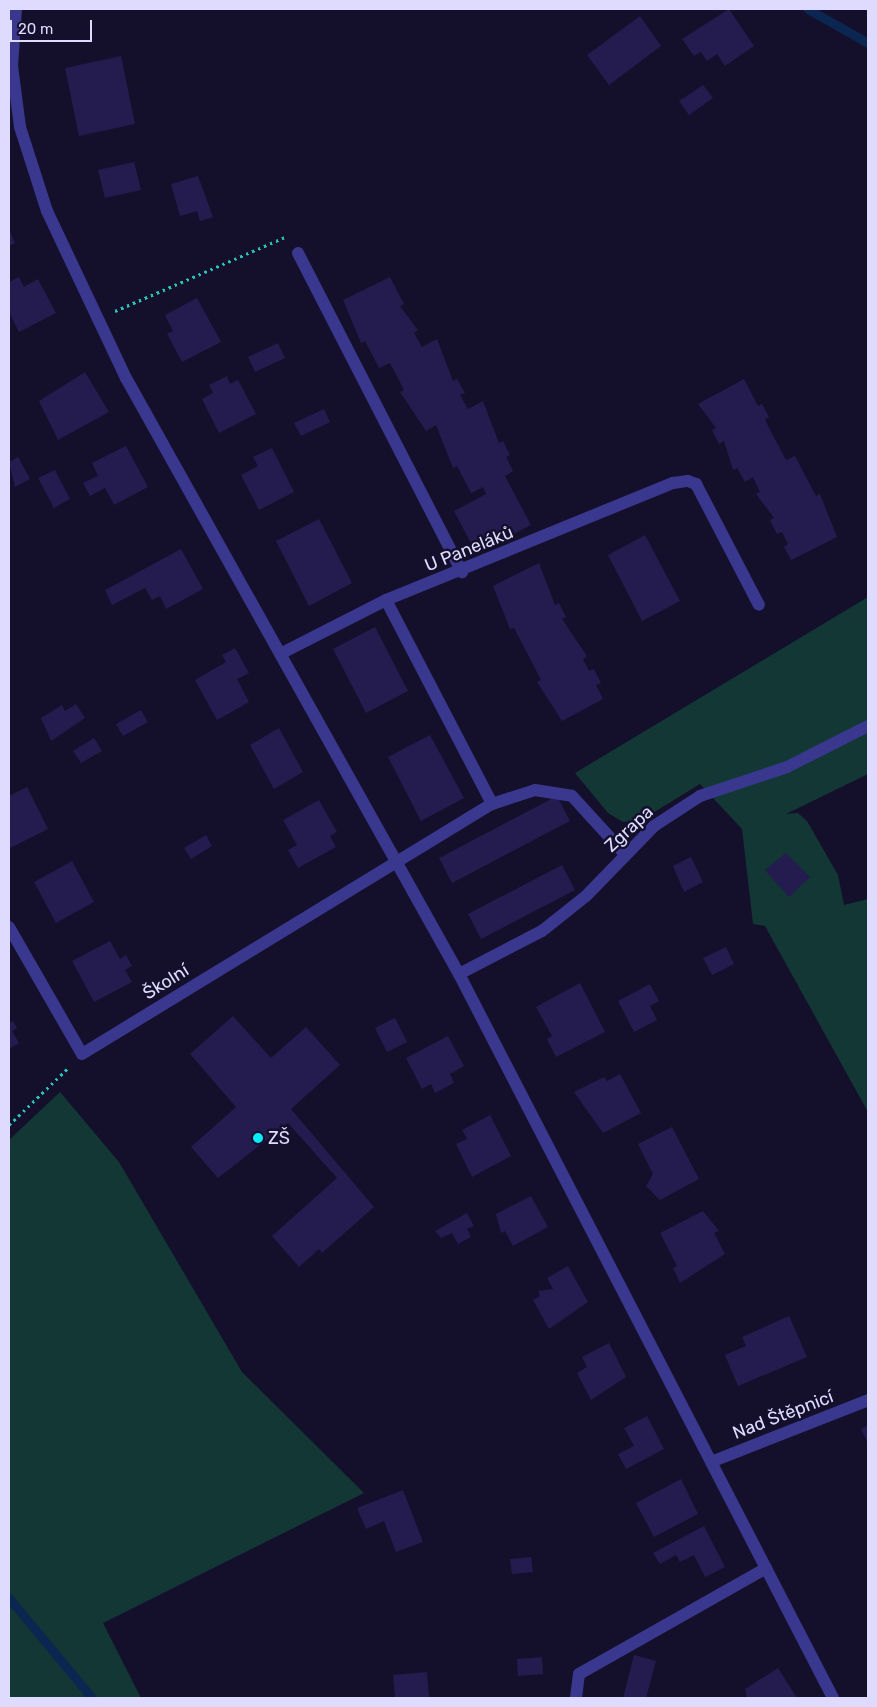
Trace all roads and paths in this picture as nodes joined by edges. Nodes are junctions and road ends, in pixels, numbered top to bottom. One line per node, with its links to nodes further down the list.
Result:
1 (16, 9): 3 (street)
2 (298, 253): 3 (path); 4 (street)
3 (98, 319): 7 (street)
4 (462, 572): 5 (street, U Paneláků); 6 (street, U Paneláků)
5 (386, 600): 7 (street, U Paneláků); 9 (street)
6 (759, 605)
7 (282, 654): 11 (street)
8 (868, 726): 10 (street, Zgrapa)
9 (492, 804): 10 (street, Školní); 11 (street, Školní)
10 (625, 854): 13 (street, Zgrapa)
11 (393, 861): 13 (street); 14 (street, Školní)
12 (9, 927): 14 (street)
13 (458, 974): 17 (street)
14 (82, 1054): 15 (path)
15 (9, 1125)
16 (868, 1400): 17 (street, Nad Štěpnicí)
17 (711, 1462): 18 (street)
18 (766, 1568): 19 (street); 20 (street)
19 (576, 1698)
20 (833, 1698)

